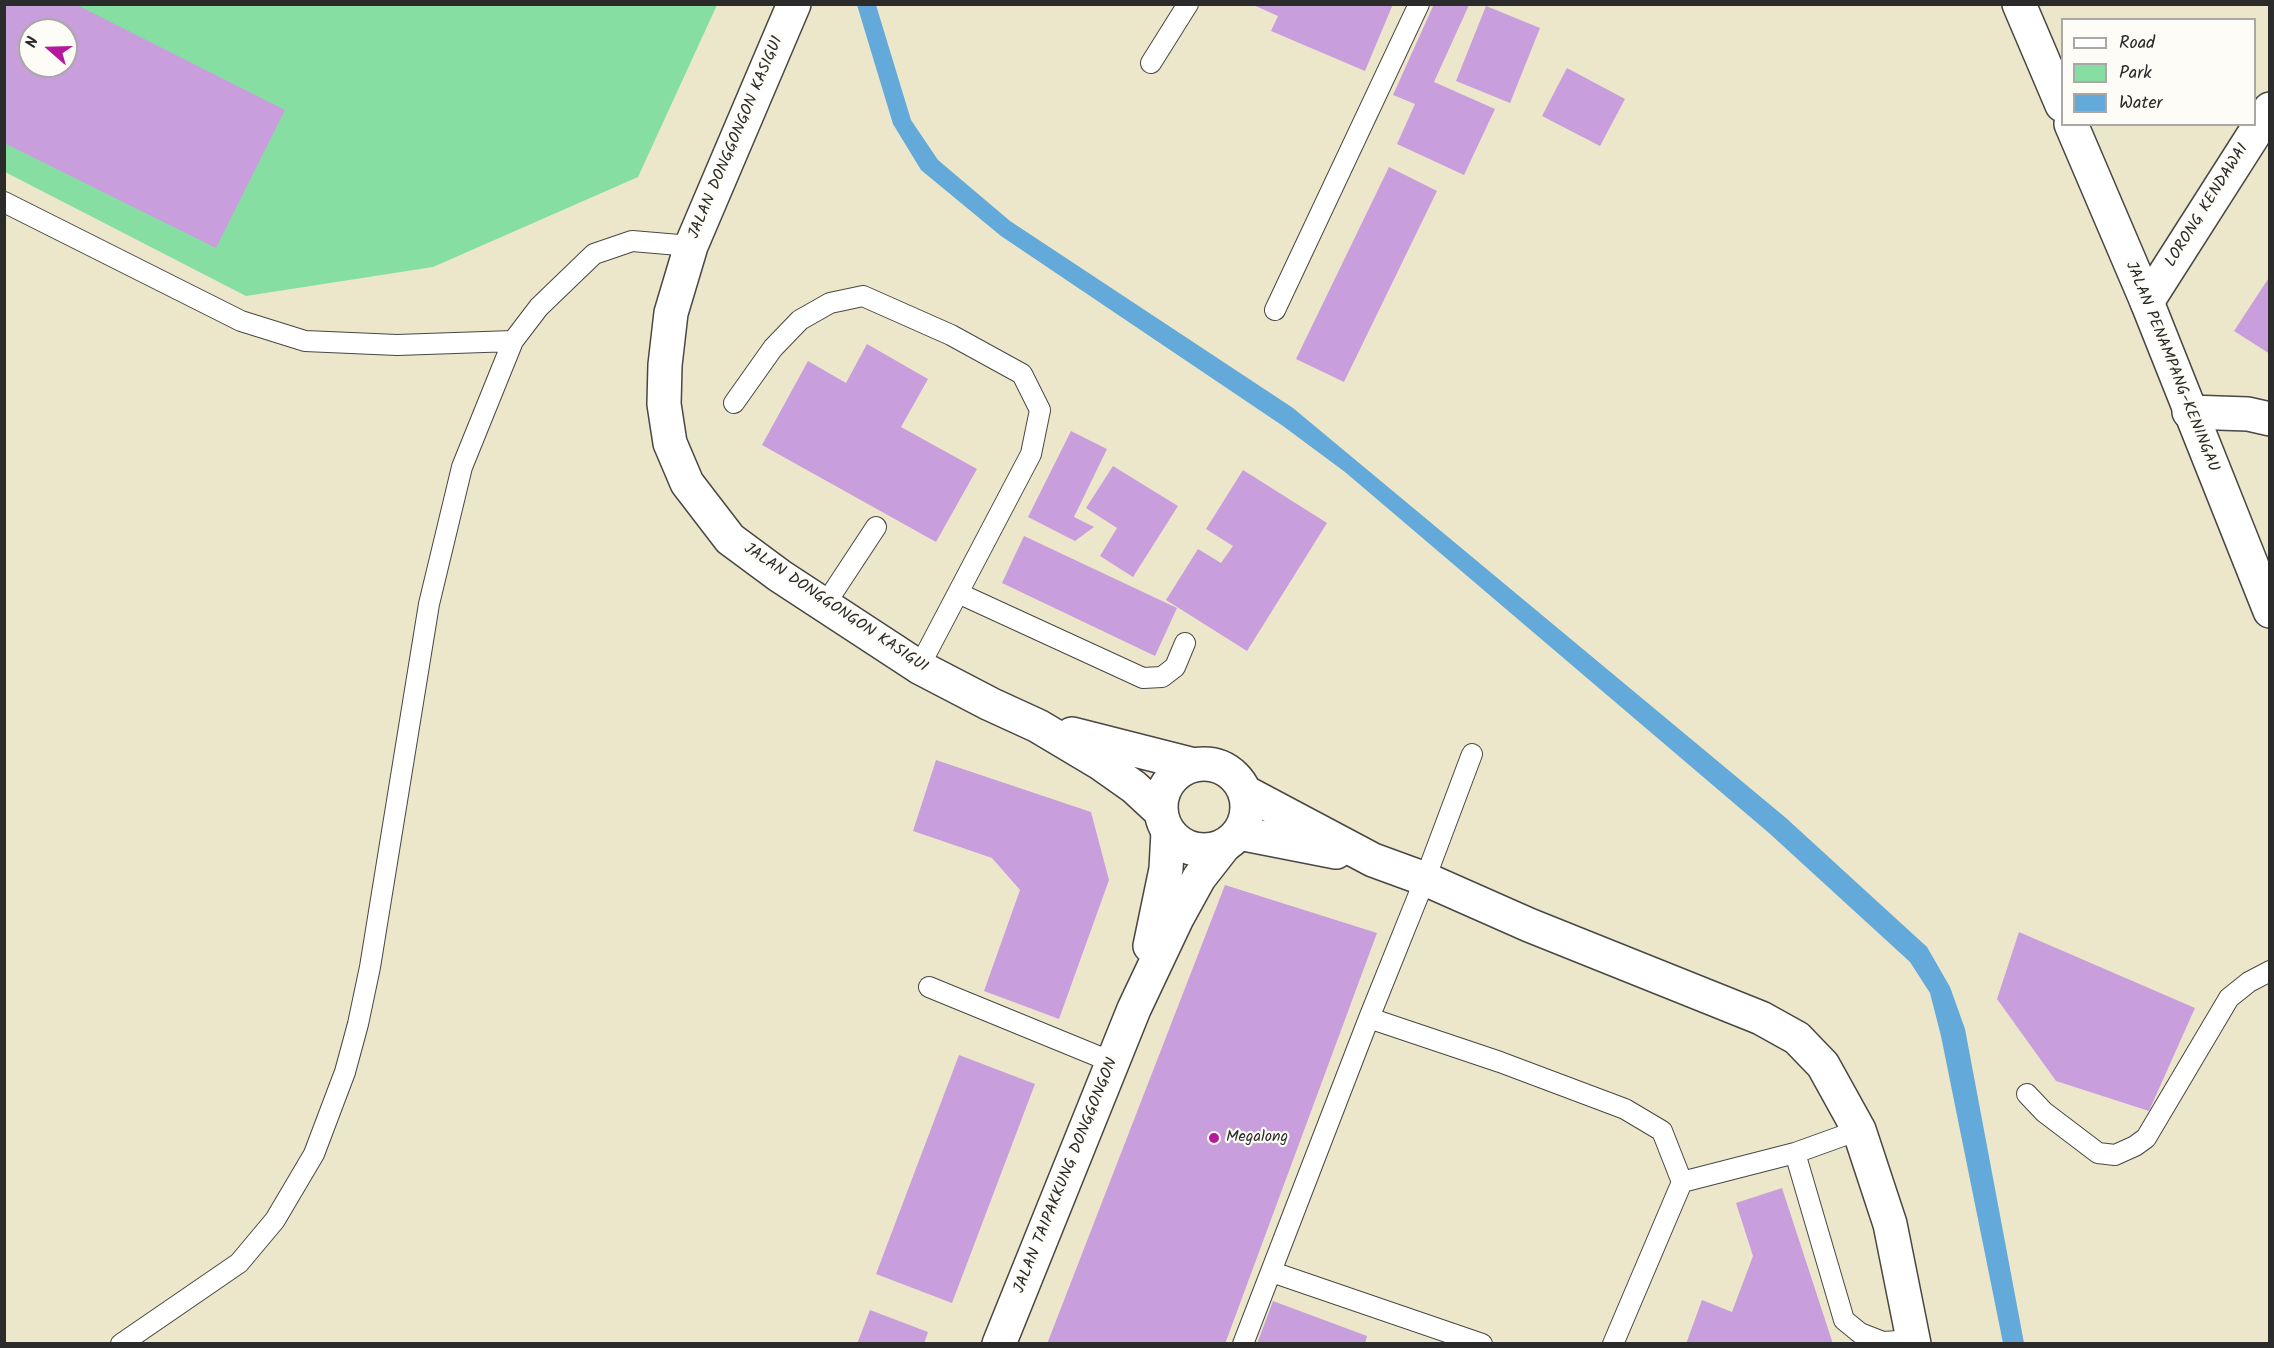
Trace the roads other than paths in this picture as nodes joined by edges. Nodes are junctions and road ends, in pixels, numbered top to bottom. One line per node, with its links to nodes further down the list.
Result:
1 (794, 4): 10 (street, JALAN DONGGONGON KASIGUI)
2 (1188, 4): 5 (lane)
3 (1419, 4): 12 (lane)
4 (2019, 4): 6 (street)
5 (1152, 63)
6 (2061, 103)
7 (2270, 109): 11 (street, LORONG KENDAWAI)
8 (2072, 126): 11 (street, JALAN PENAMPANG-KENINGAU)
9 (4, 202): 13 (lane)
10 (691, 246): 13 (lane); 19 (street, JALAN DONGGONGON KASIGUI)
11 (2147, 302): 15 (street, JALAN PENAMPANG-KENINGAU)
12 (1275, 310)
13 (513, 341): 42 (lane)
14 (734, 403): 18 (lane)
15 (2189, 412): 16 (street); 20 (street, JALAN PENAMPANG-KENINGAU)
16 (2270, 419)
17 (876, 527): 19 (lane)
18 (958, 593): 21 (lane); 22 (lane)
19 (824, 606): 22 (street, JALAN DONGGONGON KASIGUI)
20 (2270, 611)
21 (1185, 643)
22 (919, 667): 23 (street, JALAN DONGGONGON KASIGUI)
23 (1038, 726): 25 (street); 27 (street)
24 (1472, 754): 30 (lane)
25 (1194, 765): 26 (street); 27 (street)
26 (1245, 792): 28 (street); 29 (street)
27 (1165, 822): 28 (street); 33 (street, JALAN TAIPAKKUNG DONGGONGON)
28 (1232, 839): 29 (street); 33 (street, JALAN TAIPAKKUNG DONGGONGON)
29 (1373, 860): 30 (street)
30 (1425, 879): 34 (lane); 37 (street)
31 (2270, 971): 36 (lane)
32 (929, 987): 35 (lane)
33 (1134, 1009): 35 (street, JALAN TAIPAKKUNG DONGGONGON)
34 (1369, 1018): 39 (lane); 40 (lane)
35 (1112, 1062): 43 (street, JALAN TAIPAKKUNG DONGGONGON)
36 (2027, 1094)
37 (1859, 1131): 38 (lane); 41 (street)
38 (1795, 1153): 39 (lane); 41 (lane)
39 (1682, 1182): 46 (lane)
40 (1272, 1272): 44 (lane); 45 (lane)
41 (1914, 1342)
42 (121, 1344)
43 (999, 1344)
44 (1243, 1344)
45 (1482, 1344)
46 (1614, 1344)

